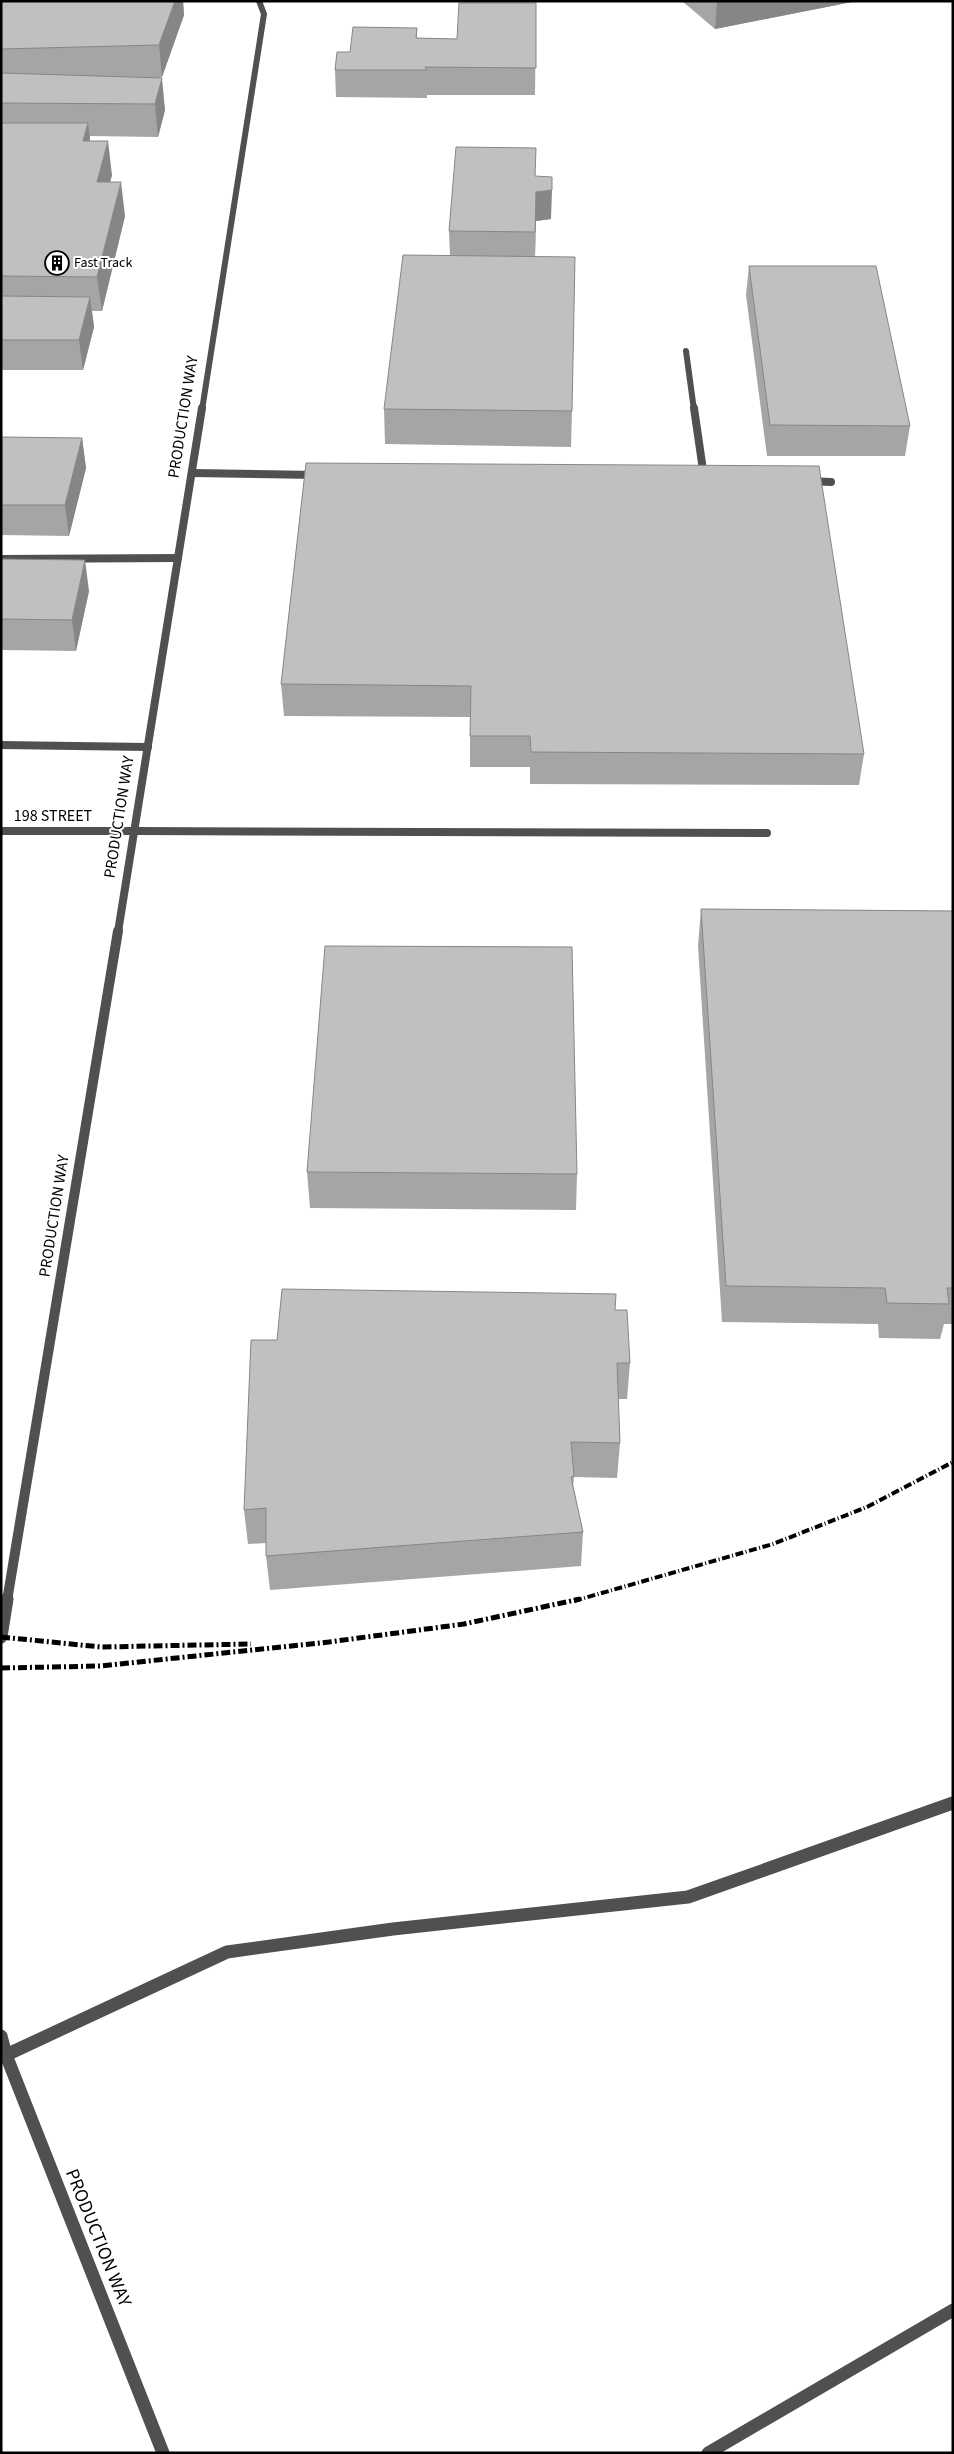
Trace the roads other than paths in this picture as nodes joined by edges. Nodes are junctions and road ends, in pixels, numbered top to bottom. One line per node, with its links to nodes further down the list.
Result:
1 (259, 1): 3 (street, PRODUCTION WAY)
2 (686, 351): 6 (street)
3 (192, 473): 4 (street); 11 (street, PRODUCTION WAY)
4 (330, 475)
5 (695, 480): 6 (street)
6 (705, 480): 7 (street)
7 (715, 480)
8 (802, 481): 9 (street)
9 (831, 482)
10 (1, 558): 11 (street)
11 (178, 558): 13 (street, PRODUCTION WAY)
12 (1, 745): 13 (street)
13 (148, 747): 15 (street, PRODUCTION WAY)
14 (1, 831): 15 (street, 198 STREET)
15 (135, 831): 16 (street, 198 STREET); 17 (street, PRODUCTION WAY)
16 (767, 833)
17 (1, 1637)
18 (953, 1803): 20 (street)
19 (1, 2036): 20 (street, PRODUCTION WAY)
20 (6, 2055): 22 (street, PRODUCTION WAY)
21 (953, 2310): 23 (street)
22 (163, 2453)
23 (708, 2453)

